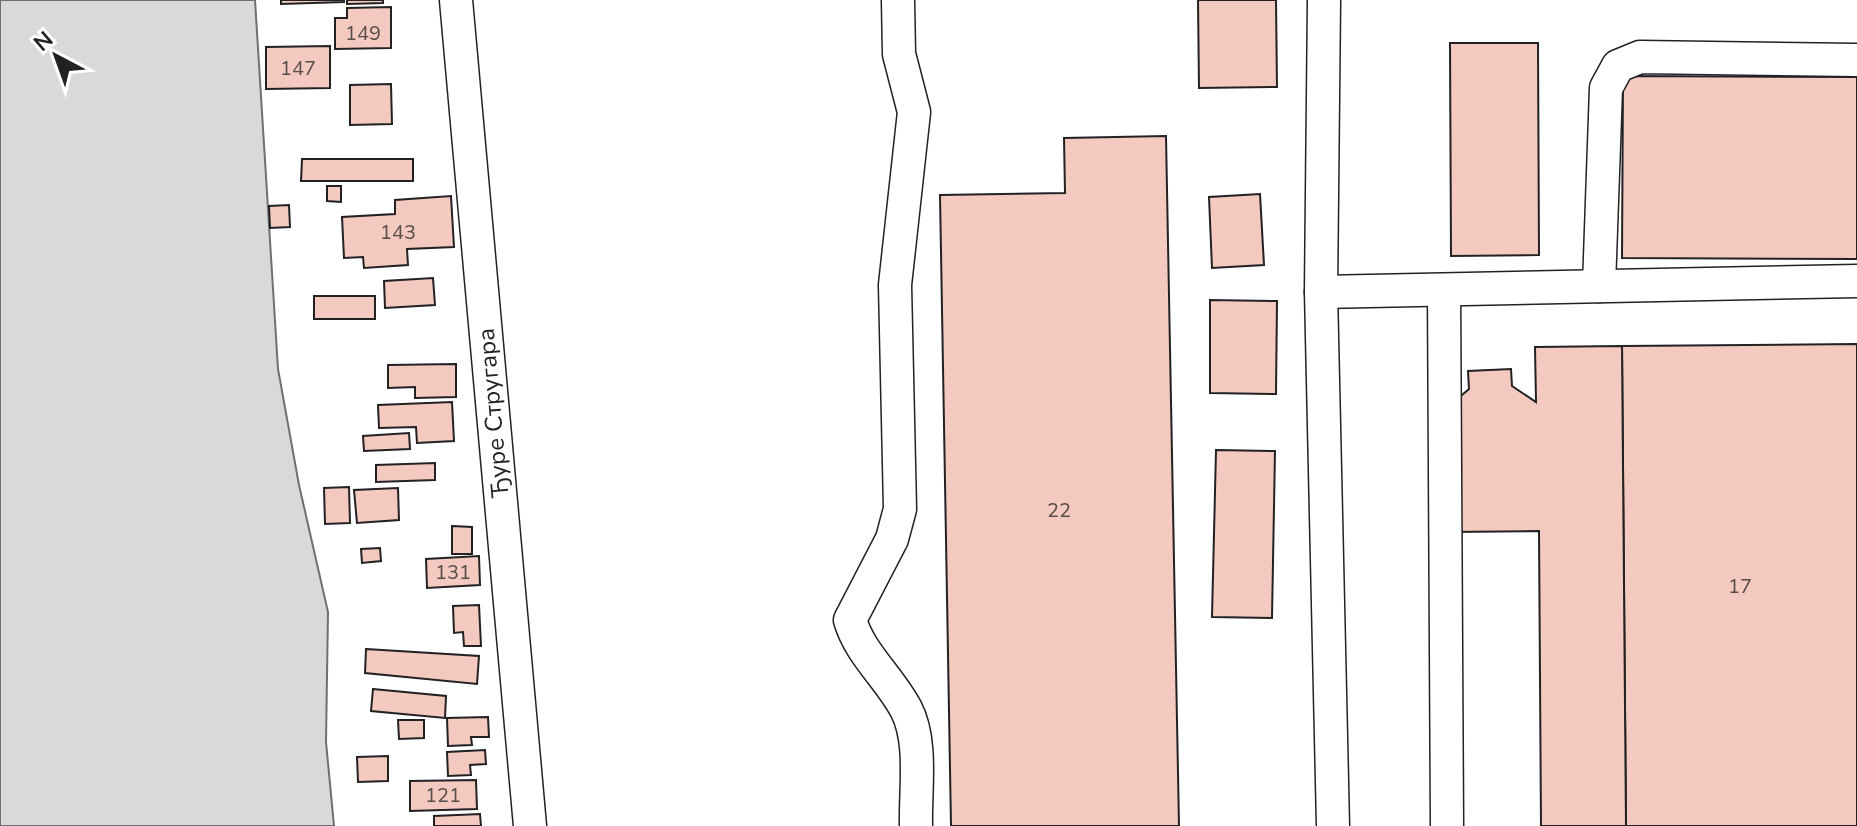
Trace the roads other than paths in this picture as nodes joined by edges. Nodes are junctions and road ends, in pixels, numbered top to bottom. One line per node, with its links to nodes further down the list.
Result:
1 (456, 0): 9 (street, Ђуре Стругара)
2 (898, 0): 10 (street)
3 (1324, 0): 8 (street)
4 (1857, 60): 6 (street)
5 (1857, 281): 6 (street)
6 (1599, 286): 7 (street)
7 (1444, 290): 8 (street); 12 (street)
8 (1321, 292): 11 (street)
9 (530, 826)
10 (916, 826)
11 (1333, 826)
12 (1447, 826)

